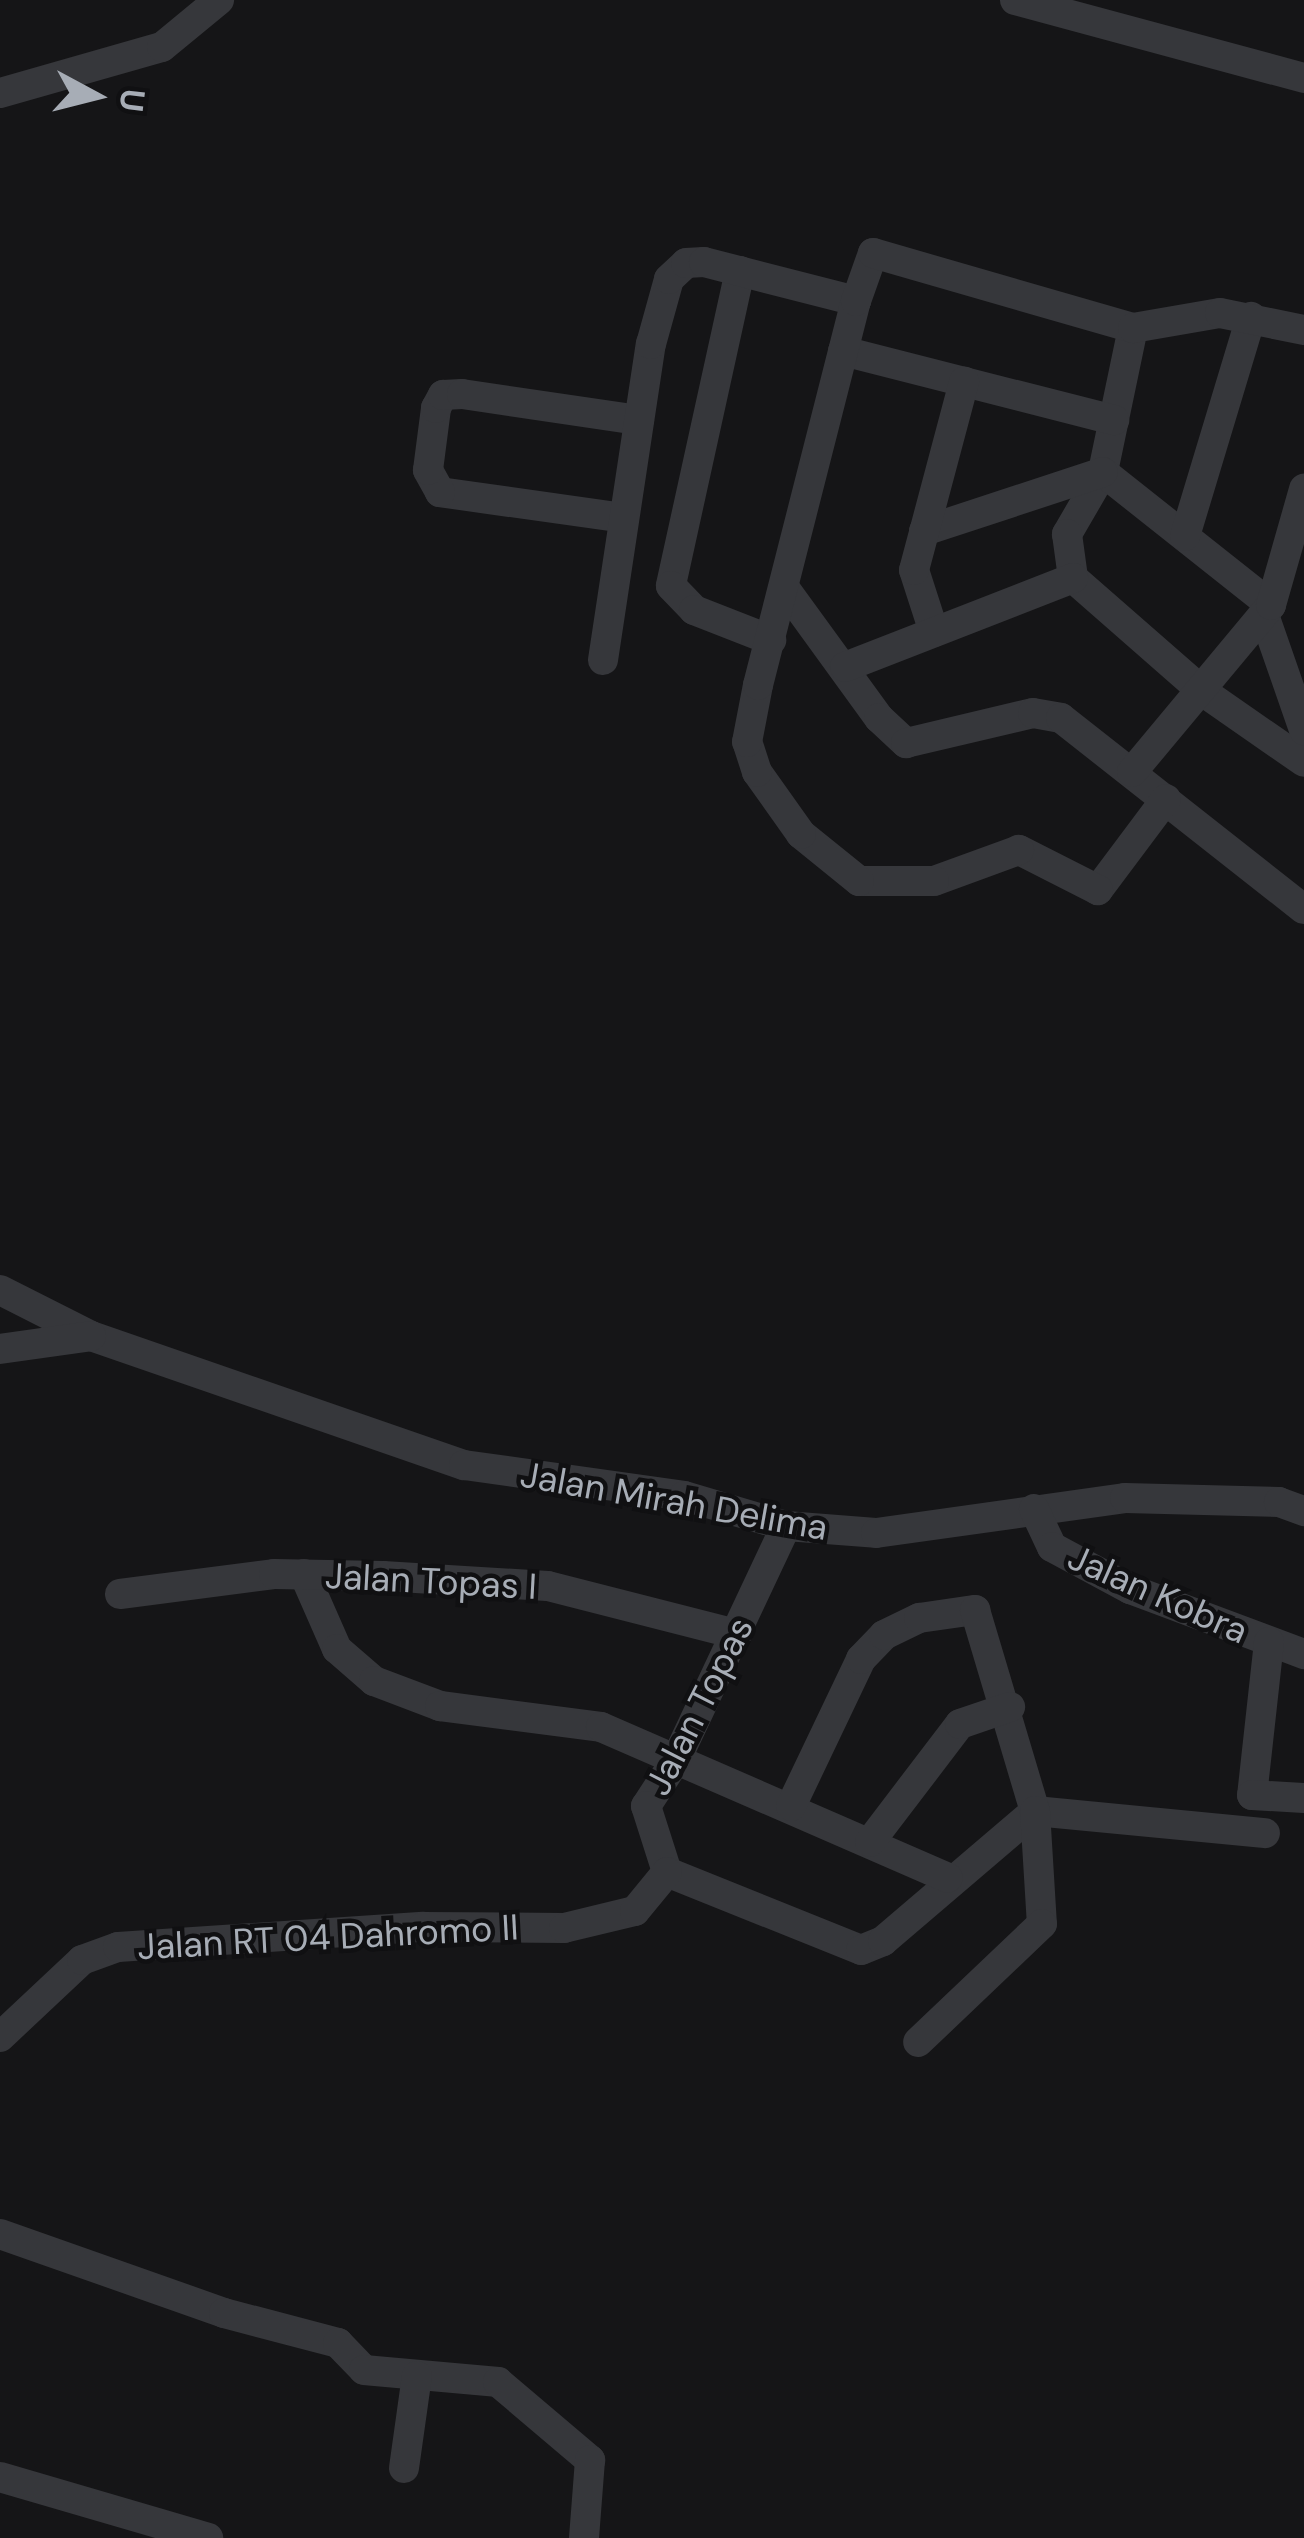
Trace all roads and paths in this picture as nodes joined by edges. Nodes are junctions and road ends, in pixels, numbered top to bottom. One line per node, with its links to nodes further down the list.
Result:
1 (220, 0): 4 (street)
2 (1035, 3): 3 (street)
3 (1304, 78)
4 (0, 93)
5 (740, 271): 6 (street); 12 (street); 23 (street)
6 (856, 301): 8 (street); 10 (street)
7 (1251, 316): 8 (street); 9 (street); 18 (street)
8 (1133, 328): 13 (street)
9 (1304, 330)
10 (844, 351): 11 (street); 20 (street)
11 (964, 382): 13 (street); 17 (street)
12 (640, 420): 16 (street); 16 (street)
13 (1114, 421): 14 (street)
14 (1102, 472): 17 (street); 18 (street); 19 (street)
15 (1304, 490): 21 (street)
16 (625, 518): 24 (street)
17 (924, 531): 22 (street)
18 (1185, 536): 21 (street)
19 (1073, 578): 22 (street); 26 (street)
20 (786, 590): 23 (street); 25 (street)
21 (1268, 610): 26 (street); 27 (street)
22 (934, 632): 25 (street)
23 (771, 640): 30 (street)
24 (602, 660)
25 (845, 667): 29 (street)
26 (1202, 691): 28 (street); 29 (street)
27 (1304, 730)
28 (1304, 762)
29 (1132, 772): 30 (street)
30 (1166, 799): 31 (street)
31 (1304, 909)
32 (0, 1290): 33 (street, Jalan Mirah Delima)
33 (91, 1336): 34 (street); 37 (street, Jalan Mirah Delima)
34 (0, 1349)
35 (1034, 1509): 36 (street, Jalan Mirah Delima); 37 (street, Jalan Mirah Delima); 41 (street, Jalan Kobra)
36 (1304, 1511)
37 (786, 1526): 40 (street, Jalan Topas)
38 (304, 1574): 39 (street, Jalan Topas I); 40 (street, Jalan Topas I); 44 (street)
39 (120, 1594)
40 (737, 1634): 44 (street, Jalan Topas)
41 (1269, 1642): 42 (street, Jalan Kobra); 45 (street)
42 (1304, 1654)
43 (1010, 1707): 46 (street); 47 (street); 49 (street)
44 (676, 1760): 46 (street); 50 (street, Jalan Topas)
45 (1304, 1798)
46 (791, 1806): 49 (street)
47 (1035, 1810): 48 (street); 51 (street); 53 (street)
48 (1265, 1833)
49 (870, 1842): 51 (street)
50 (674, 1876): 51 (street); 52 (street, Jalan RT 04 Dahromo II)
51 (948, 1878)
52 (0, 2037)
53 (918, 2042)
54 (0, 2234): 55 (street)
55 (417, 2376): 56 (street); 59 (street)
56 (404, 2468)
57 (0, 2477): 58 (street)
58 (208, 2538)
59 (584, 2538)

